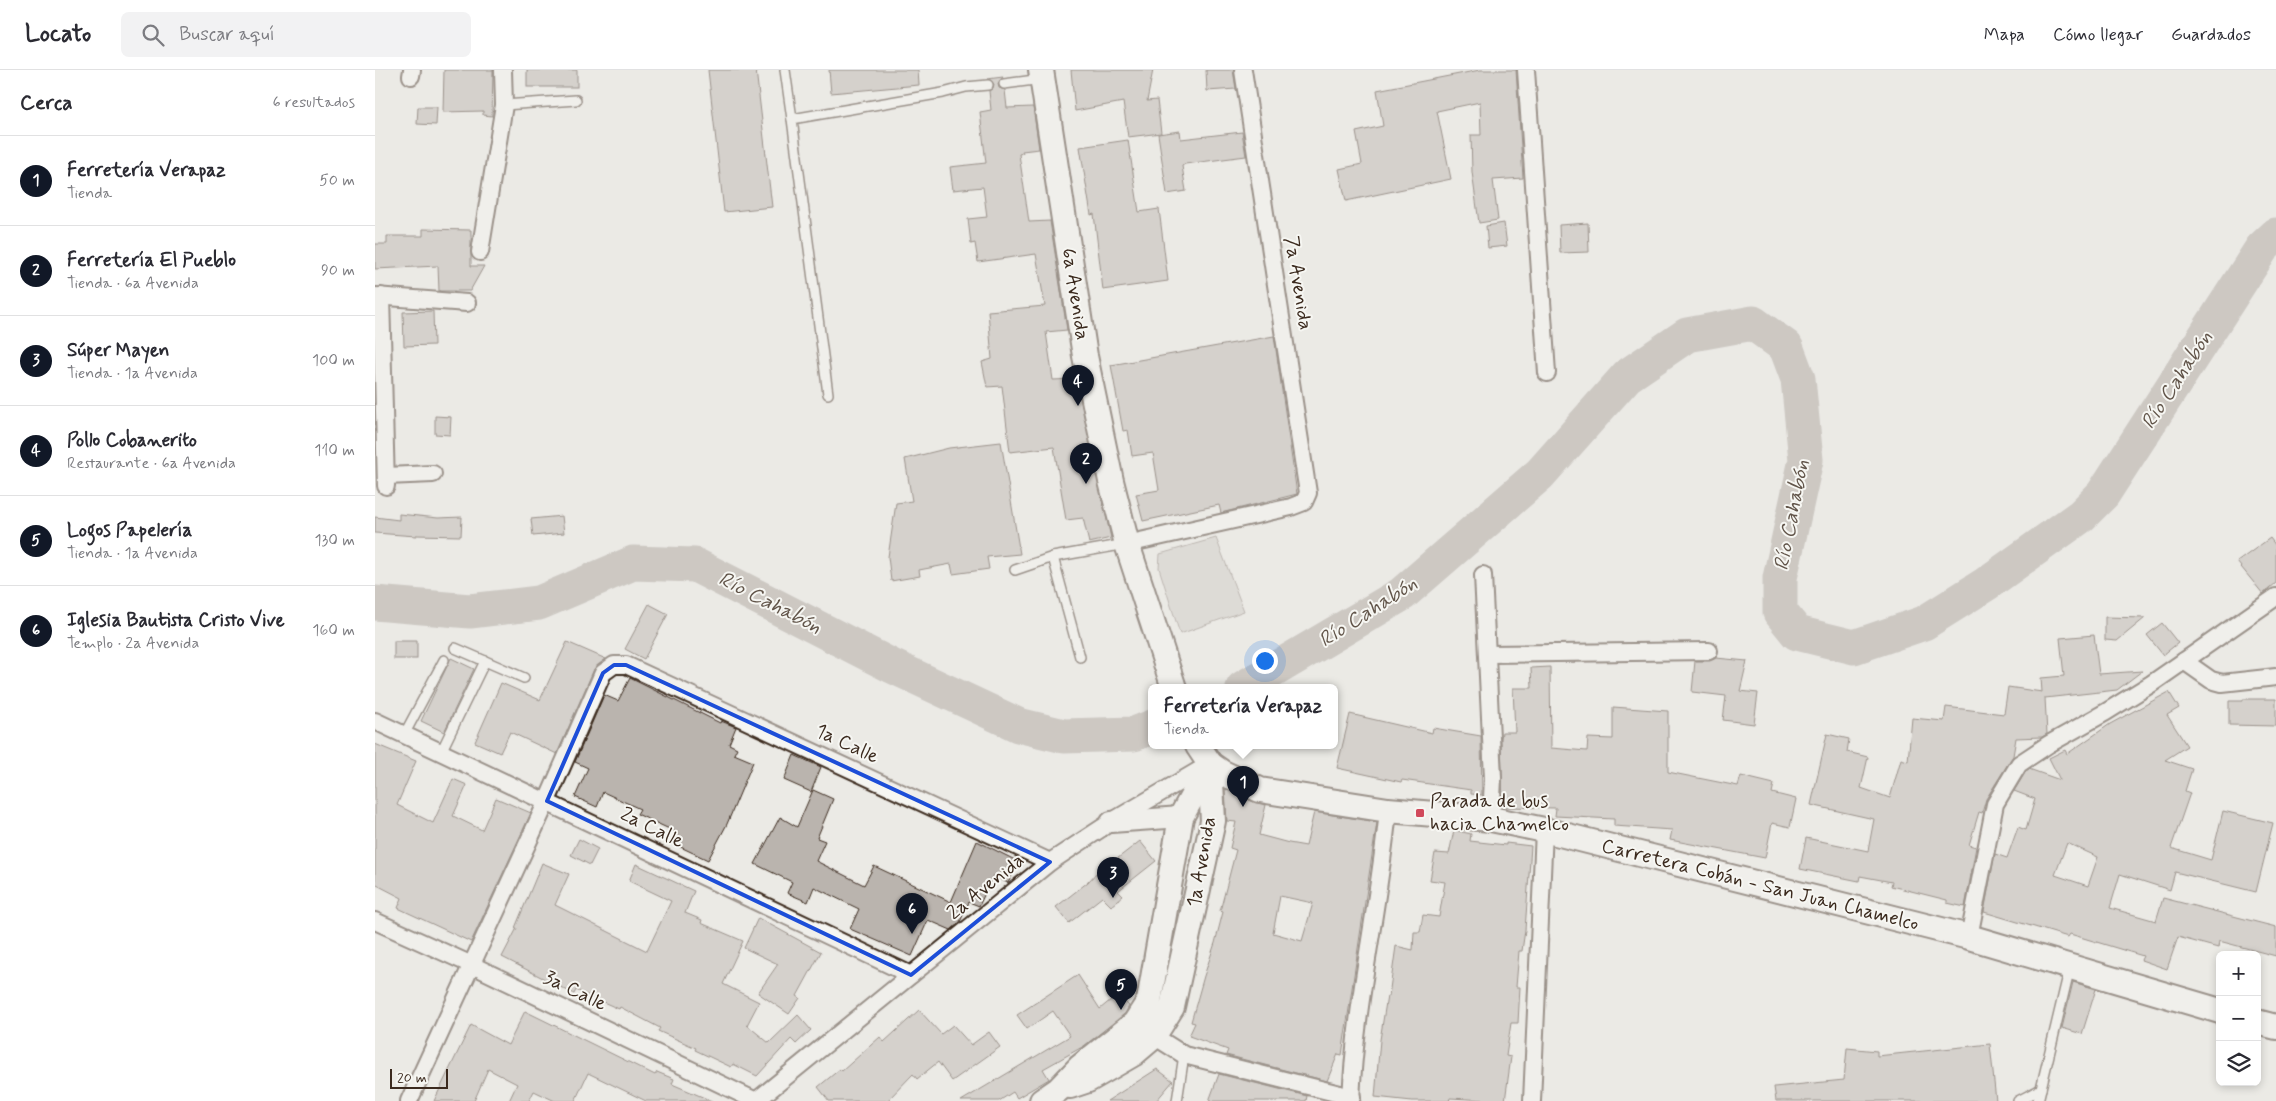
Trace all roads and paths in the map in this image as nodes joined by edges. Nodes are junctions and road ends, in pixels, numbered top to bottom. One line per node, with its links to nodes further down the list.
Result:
1 (503, 70): 9 (street)
2 (785, 70): 10 (lane)
3 (1243, 70): 17 (street, 7a Avenida)
4 (1526, 70): 14 (street)
5 (1042, 74): 6 (lane); 17 (main road, 6a Avenida)
6 (1004, 84)
7 (988, 86): 10 (lane)
8 (576, 100): 9 (lane)
9 (504, 105): 11 (street)
10 (791, 119): 15 (lane)
11 (480, 252)
12 (378, 296): 13 (street); 16 (street)
13 (467, 303)
14 (1547, 373)
15 (828, 394)
16 (433, 474)
17 (1127, 544): 18 (lane); 31 (main road, 6a Avenida)
18 (1053, 557): 19 (lane); 25 (lane)
19 (1015, 570)
20 (1483, 574): 24 (street)
21 (2276, 597): 28 (street)
22 (455, 648): 27 (lane)
23 (1709, 652): 24 (street)
24 (1488, 654): 39 (street)
25 (1080, 656)
26 (444, 660): 33 (lane)
27 (485, 661): 30 (lane); 34 (lane)
28 (2184, 661): 29 (street); 44 (street)
29 (2276, 677)
30 (524, 678)
31 (1171, 681)
32 (375, 722): 33 (street, 2a Calle)
33 (404, 735): 34 (street, 2a Calle)
34 (441, 752): 36 (street, 2a Calle)
35 (1204, 755): 37 (main road, Carretera Cobán - San Juan Chamelco); 38 (main road, 1a Avenida); 40 (street, 2a Avenida); 52 (main road, 1a Avenida)
36 (547, 802): 42 (street, 1a Calle); 45 (street); 47 (street, 2a Calle)
37 (1388, 810): 39 (main road, Carretera Cobán - San Juan Chamelco); 56 (street)
38 (1181, 817): 40 (street); 49 (main road, 1a Avenida)
39 (1491, 819): 41 (main road, Carretera Cobán - San Juan Chamelco)
40 (1111, 822): 42 (street, 2a Avenida)
41 (1545, 830): 44 (main road, Carretera Cobán - San Juan Chamelco); 60 (street)
42 (1050, 862): 47 (street, 2a Avenida)
43 (375, 921): 45 (street, 3a Calle)
44 (1969, 937): 46 (main road, Carretera Cobán - San Juan Chamelco)
45 (472, 965): 57 (street); 58 (street, 3a Calle)
46 (2070, 967): 48 (main road, Carretera Cobán - San Juan Chamelco); 54 (lane)
47 (911, 975): 58 (street, 2a Avenida)
48 (2216, 1010)
49 (1135, 1023): 52 (street); 55 (main road, 1a Avenida)
50 (2261, 1023): 51 (main road)
51 (2276, 1027)
52 (1153, 1037): 53 (street); 55 (main road, 1a Avenida)
53 (1184, 1055): 56 (street); 59 (lane)
54 (2041, 1089): 61 (lane); 62 (lane)
55 (1050, 1096)
56 (1351, 1099)
57 (409, 1101)
58 (756, 1101)
59 (1177, 1101)
60 (1533, 1101)
61 (2018, 1101)
62 (2038, 1101)

